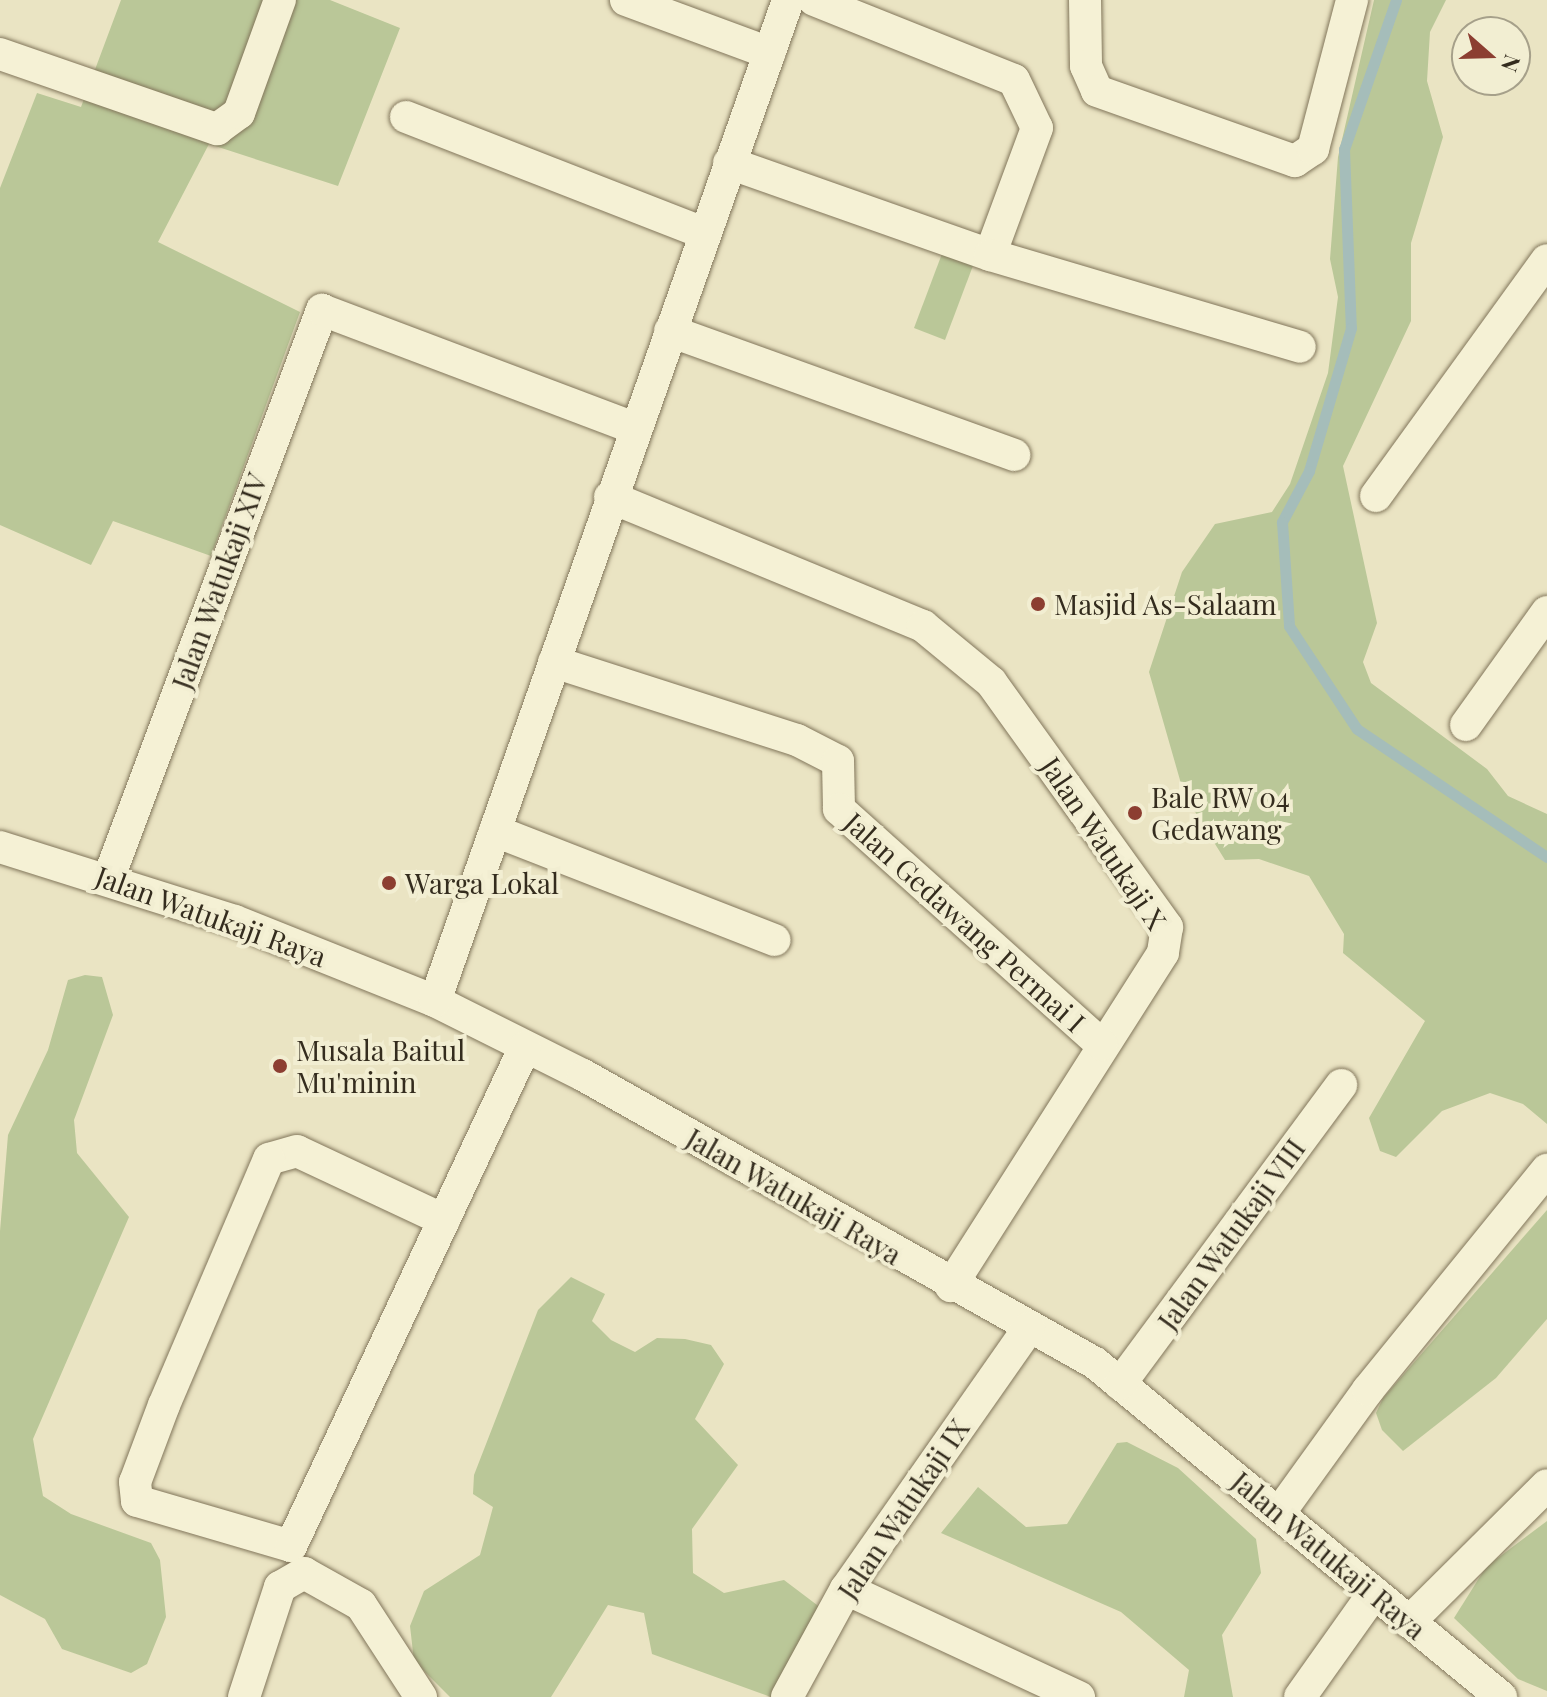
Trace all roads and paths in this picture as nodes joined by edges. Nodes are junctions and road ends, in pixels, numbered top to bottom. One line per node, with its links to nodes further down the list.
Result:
1 (280, 0): 8 (street)
2 (626, 0): 7 (street)
3 (788, 0): 7 (street)
4 (814, 0): 12 (street)
5 (1085, 0): 6 (street)
6 (1342, 3)
7 (769, 53): 10 (street)
8 (0, 54)
9 (406, 117): 11 (street)
10 (729, 163): 11 (street); 12 (street)
11 (703, 233): 14 (street)
12 (990, 255): 15 (street)
13 (1547, 260): 18 (street)
14 (670, 331): 16 (street); 17 (street)
15 (1300, 347)
16 (634, 428): 19 (street); 25 (street, Jalan Watukaji XIV)
17 (1014, 455)
18 (1376, 496)
19 (610, 497): 21 (street); 28 (street, Jalan Watukaji X)
20 (1547, 612): 22 (street)
21 (554, 662): 23 (street); 28 (street, Jalan Gedawang Permai I)
22 (1466, 725)
23 (495, 831): 26 (street); 27 (street)
24 (0, 847): 25 (street, Jalan Watukaji Raya)
25 (109, 877): 27 (street, Jalan Watukaji Raya)
26 (774, 940)
27 (435, 1001): 29 (street, Jalan Watukaji Raya)
28 (1102, 1045): 33 (street, Jalan Watukaji X)
29 (525, 1047): 32 (street); 33 (street, Jalan Watukaji Raya)
30 (1341, 1085): 35 (street, Jalan Watukaji VIII)
31 (1547, 1170): 37 (street)
32 (444, 1220): 32 (street)
33 (951, 1286): 34 (street, Jalan Watukaji Raya)
34 (1029, 1328): 35 (street, Jalan Watukaji Raya); 38 (street, Jalan Watukaji IX)
35 (1120, 1384): 37 (street, Jalan Watukaji Raya)
36 (1547, 1485): 40 (street)
37 (1280, 1512): 39 (street, Jalan Watukaji Raya)
38 (846, 1589): 43 (street, Jalan Watukaji IX); 44 (street)
39 (1374, 1593): 40 (street, Jalan Watukaji Raya); 45 (street)
40 (1409, 1622): 46 (street, Jalan Watukaji Raya)
41 (244, 1697): 42 (street)
42 (421, 1697)
43 (787, 1697)
44 (1079, 1697)
45 (1300, 1697)
46 (1501, 1697)

